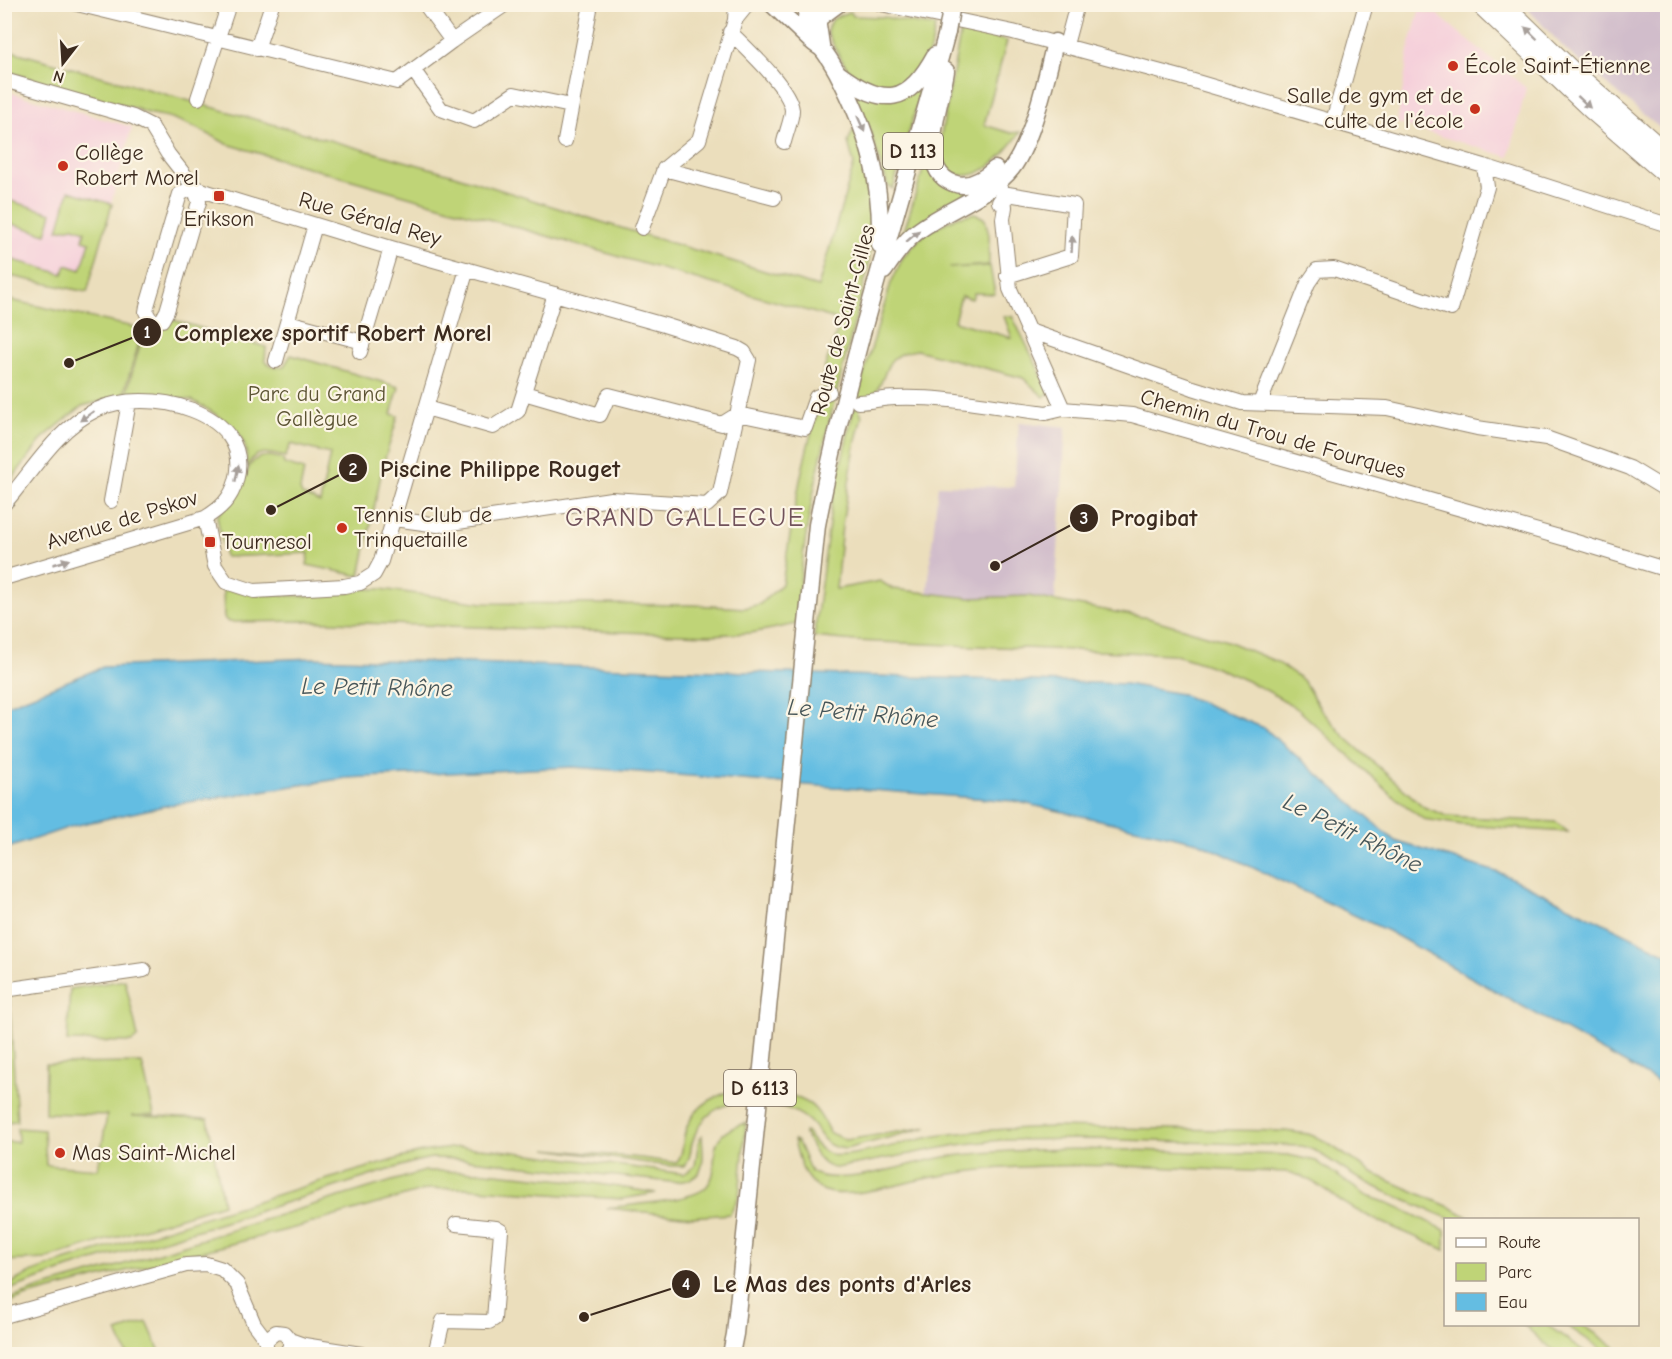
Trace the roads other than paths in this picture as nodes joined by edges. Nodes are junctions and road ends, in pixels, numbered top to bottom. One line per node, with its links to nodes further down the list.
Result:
1 (77, 4): 20 (street)
2 (229, 4): 20 (street)
3 (272, 4): 24 (street)
4 (425, 4): 21 (street)
5 (506, 4): 21 (street)
6 (591, 4): 29 (street)
7 (736, 4): 18 (street)
8 (748, 4): 18 (street)
9 (772, 4): 22 (main road)
10 (838, 4): 17 (main road)
11 (881, 4): 23 (street)
12 (952, 4): 19 (main road, Route de Saint-Gilles / D 113, bridge)
13 (1077, 4): 23 (street)
14 (1366, 4): 30 (street)
15 (1481, 4): 36 (highway, one-way to 36)
16 (1502, 4): 33 (highway, one-way to 16)
17 (815, 9): 22 (main road)
18 (732, 26): 32 (street); 35 (street)
19 (947, 32): 26 (main road); 38 (main road); 46 (main road, Route de Saint-Gilles / D 113)
20 (219, 39): 24 (street); 28 (street)
21 (452, 40): 25 (street)
22 (816, 44): 26 (main road)
23 (1060, 44): 30 (street); 38 (main road)
24 (257, 49): 25 (street)
25 (414, 71): 29 (street)
26 (836, 71): 46 (main road, one-way to 46)
27 (4, 80): 37 (street)
28 (198, 98)
29 (571, 106): 31 (street)
30 (1333, 121): 34 (street)
31 (565, 141)
32 (784, 142)
33 (1668, 156)
34 (1484, 166): 41 (street); 55 (street)
35 (664, 169): 39 (street); 42 (street)
36 (1668, 175)
37 (194, 187): 37 (street); 40 (street, Rue Gérald Rey)
38 (994, 196): 45 (street); 45 (street, one-way to 38); 46 (main road, one-way to 38)
39 (774, 198)
40 (315, 225): 43 (street, Rue Gérald Rey); 48 (street)
41 (1668, 225)
42 (642, 228)
43 (391, 248): 44 (street, Rue Gérald Rey); 48 (street)
44 (467, 269): 47 (street, Rue Gérald Rey); 56 (street)
45 (1007, 276): 49 (street)
46 (876, 282): 76 (main road, Route de Saint-Gilles / D 6113)
47 (555, 294): 52 (street); 58 (street, Rue Gérald Rey)
48 (288, 322): 50 (street)
49 (1027, 330): 55 (street); 57 (street)
50 (276, 361)
51 (830, 392): 58 (street)
52 (524, 393): 56 (street); 58 (street)
53 (129, 402): 60 (street); 61 (street, Avenue de Pskov, one-way to 61); 62 (street, Avenue de Pskov, one-way to 53)
54 (858, 402): 57 (street, Chemin du Trou de Fourques)
55 (1260, 404): 59 (street)
56 (426, 408): 63 (street)
57 (1063, 409): 64 (street, Chemin du Trou de Fourques)
58 (738, 414): 63 (street)
59 (1668, 490)
60 (111, 501)
61 (4, 504)
62 (205, 518): 63 (street); 65 (street, Avenue de Pskov, one-way to 62)
63 (394, 519)
64 (1668, 570)
65 (4, 578)
66 (144, 970): 67 (street)
67 (4, 990)
68 (456, 1224): 75 (street)
69 (4, 1316): 70 (street)
70 (269, 1336): 71 (street); 72 (street)
71 (288, 1348): 73 (street); 74 (street)
72 (270, 1354)
73 (324, 1354)
74 (361, 1354)
75 (435, 1354)
76 (733, 1354)

